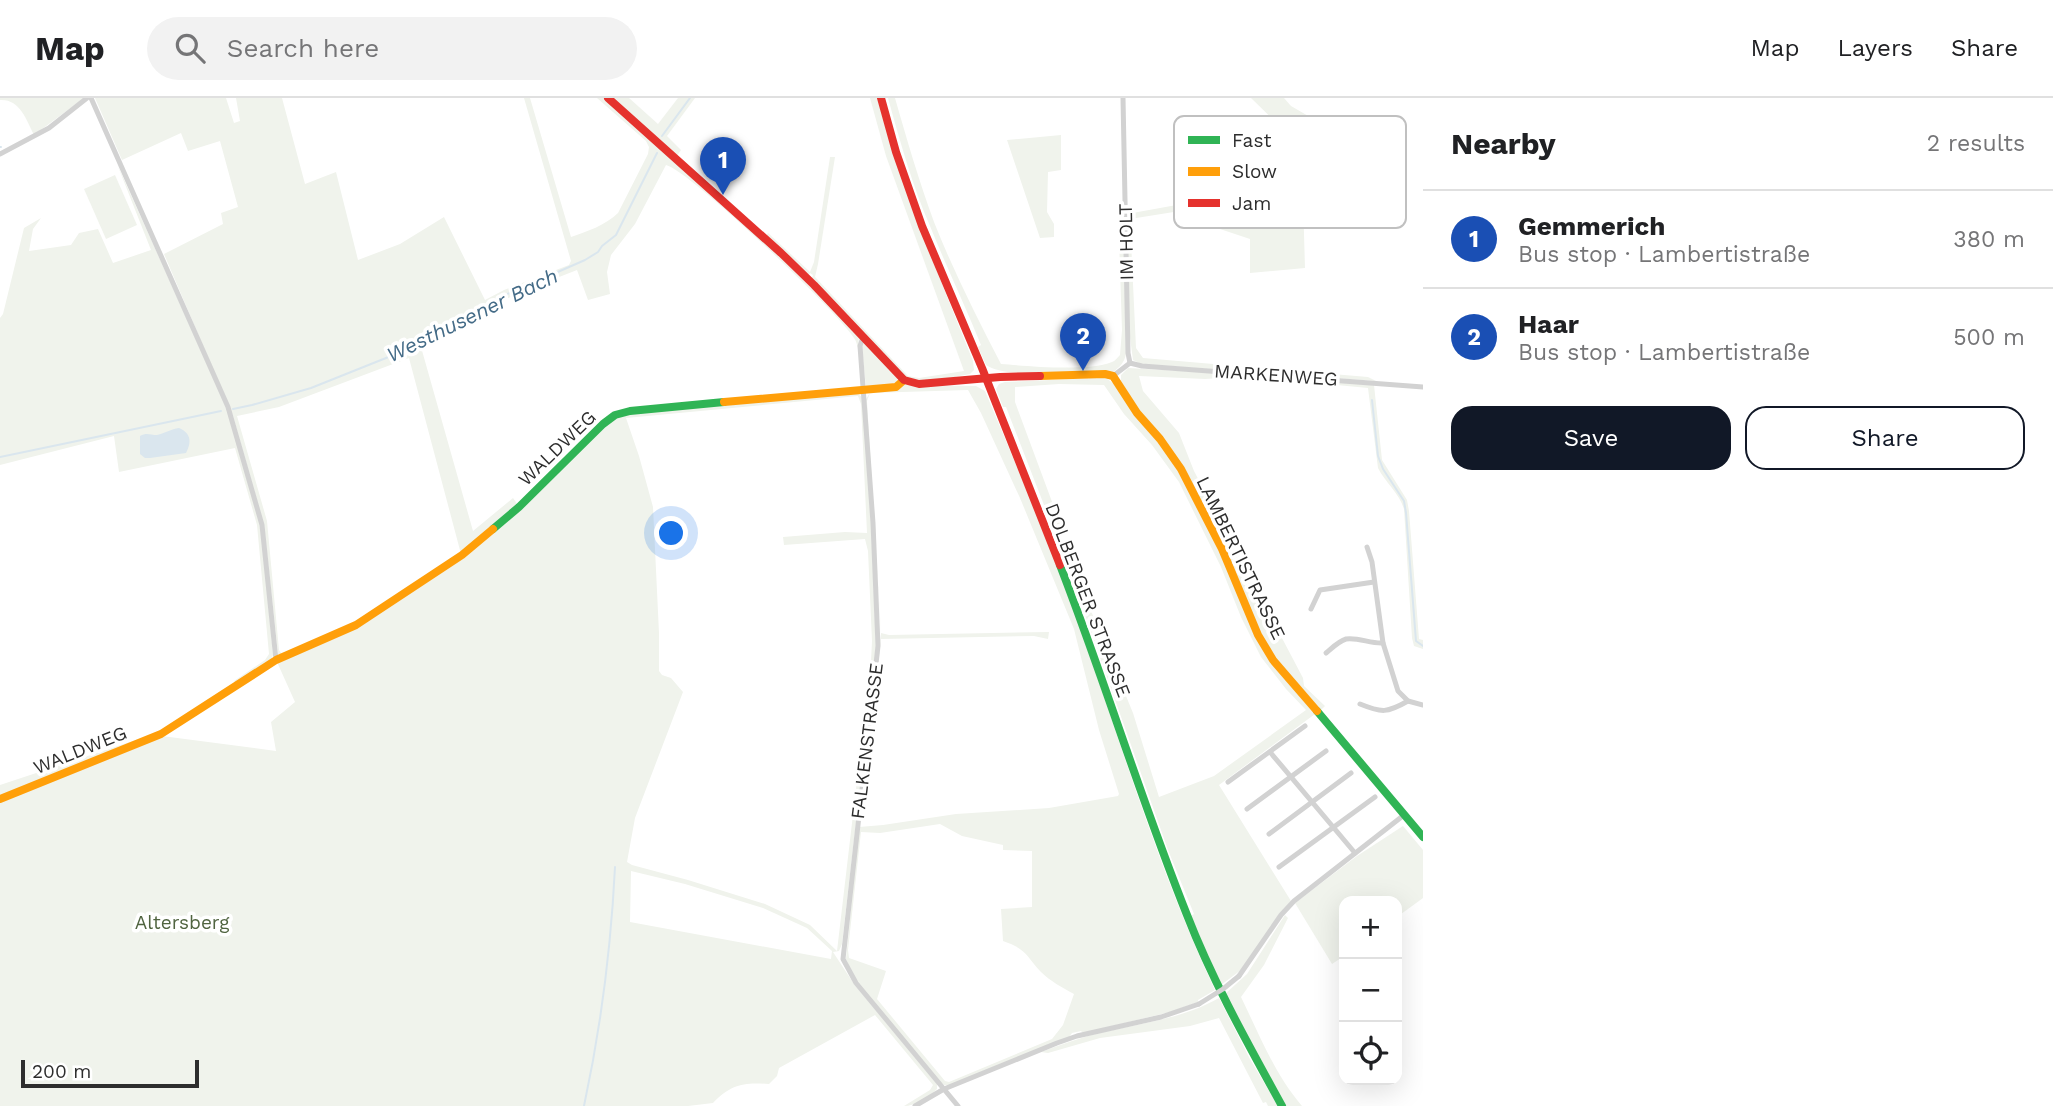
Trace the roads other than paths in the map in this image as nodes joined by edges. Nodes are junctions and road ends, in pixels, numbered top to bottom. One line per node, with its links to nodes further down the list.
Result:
1 (89, 98): 5 (street); 18 (street)
2 (608, 98): 6 (street)
3 (881, 98): 9 (street, DOLBERGER STRASSE)
4 (1123, 98): 7 (street, IM HOLT)
5 (0, 154)
6 (863, 337): 10 (street); 12 (street, FALKENSTRASSE)
7 (1130, 363): 8 (street); 11 (street, MARKENWEG)
8 (1113, 376): 9 (street); 32 (street, LAMBERTISTRASSE)
9 (985, 378): 10 (street); 41 (street, DOLBERGER STRASSE)
10 (904, 380): 12 (street, WALDWEG)
11 (1423, 387)
12 (863, 391): 18 (street, WALDWEG); 38 (street, FALKENSTRASSE)
13 (1367, 547): 14 (street)
14 (1374, 582): 15 (street); 16 (street)
15 (1311, 609)
16 (1383, 643): 17 (street); 19 (street)
17 (1326, 653)
18 (276, 660): 29 (street, WALDWEG)
19 (1408, 702): 20 (street); 21 (street)
20 (1360, 704)
21 (1423, 705)
22 (1305, 726): 24 (street)
23 (1326, 751): 26 (street)
24 (1270, 752): 26 (street); 27 (street)
25 (1351, 773): 30 (street)
26 (1291, 777): 30 (street); 31 (street)
27 (1228, 782)
28 (1375, 797): 33 (street)
29 (0, 799)
30 (1312, 802): 33 (street); 34 (street)
31 (1247, 809)
32 (1404, 815): 35 (street, LAMBERTISTRASSE); 36 (street)
33 (1333, 828): 36 (street); 37 (street)
34 (1269, 834)
35 (1423, 836)
36 (1355, 853): 38 (street, bridge)
37 (1279, 867)
38 (944, 1089): 39 (street); 40 (street, FALKENSTRASSE)
39 (915, 1106)
40 (958, 1106)
41 (1282, 1106)

